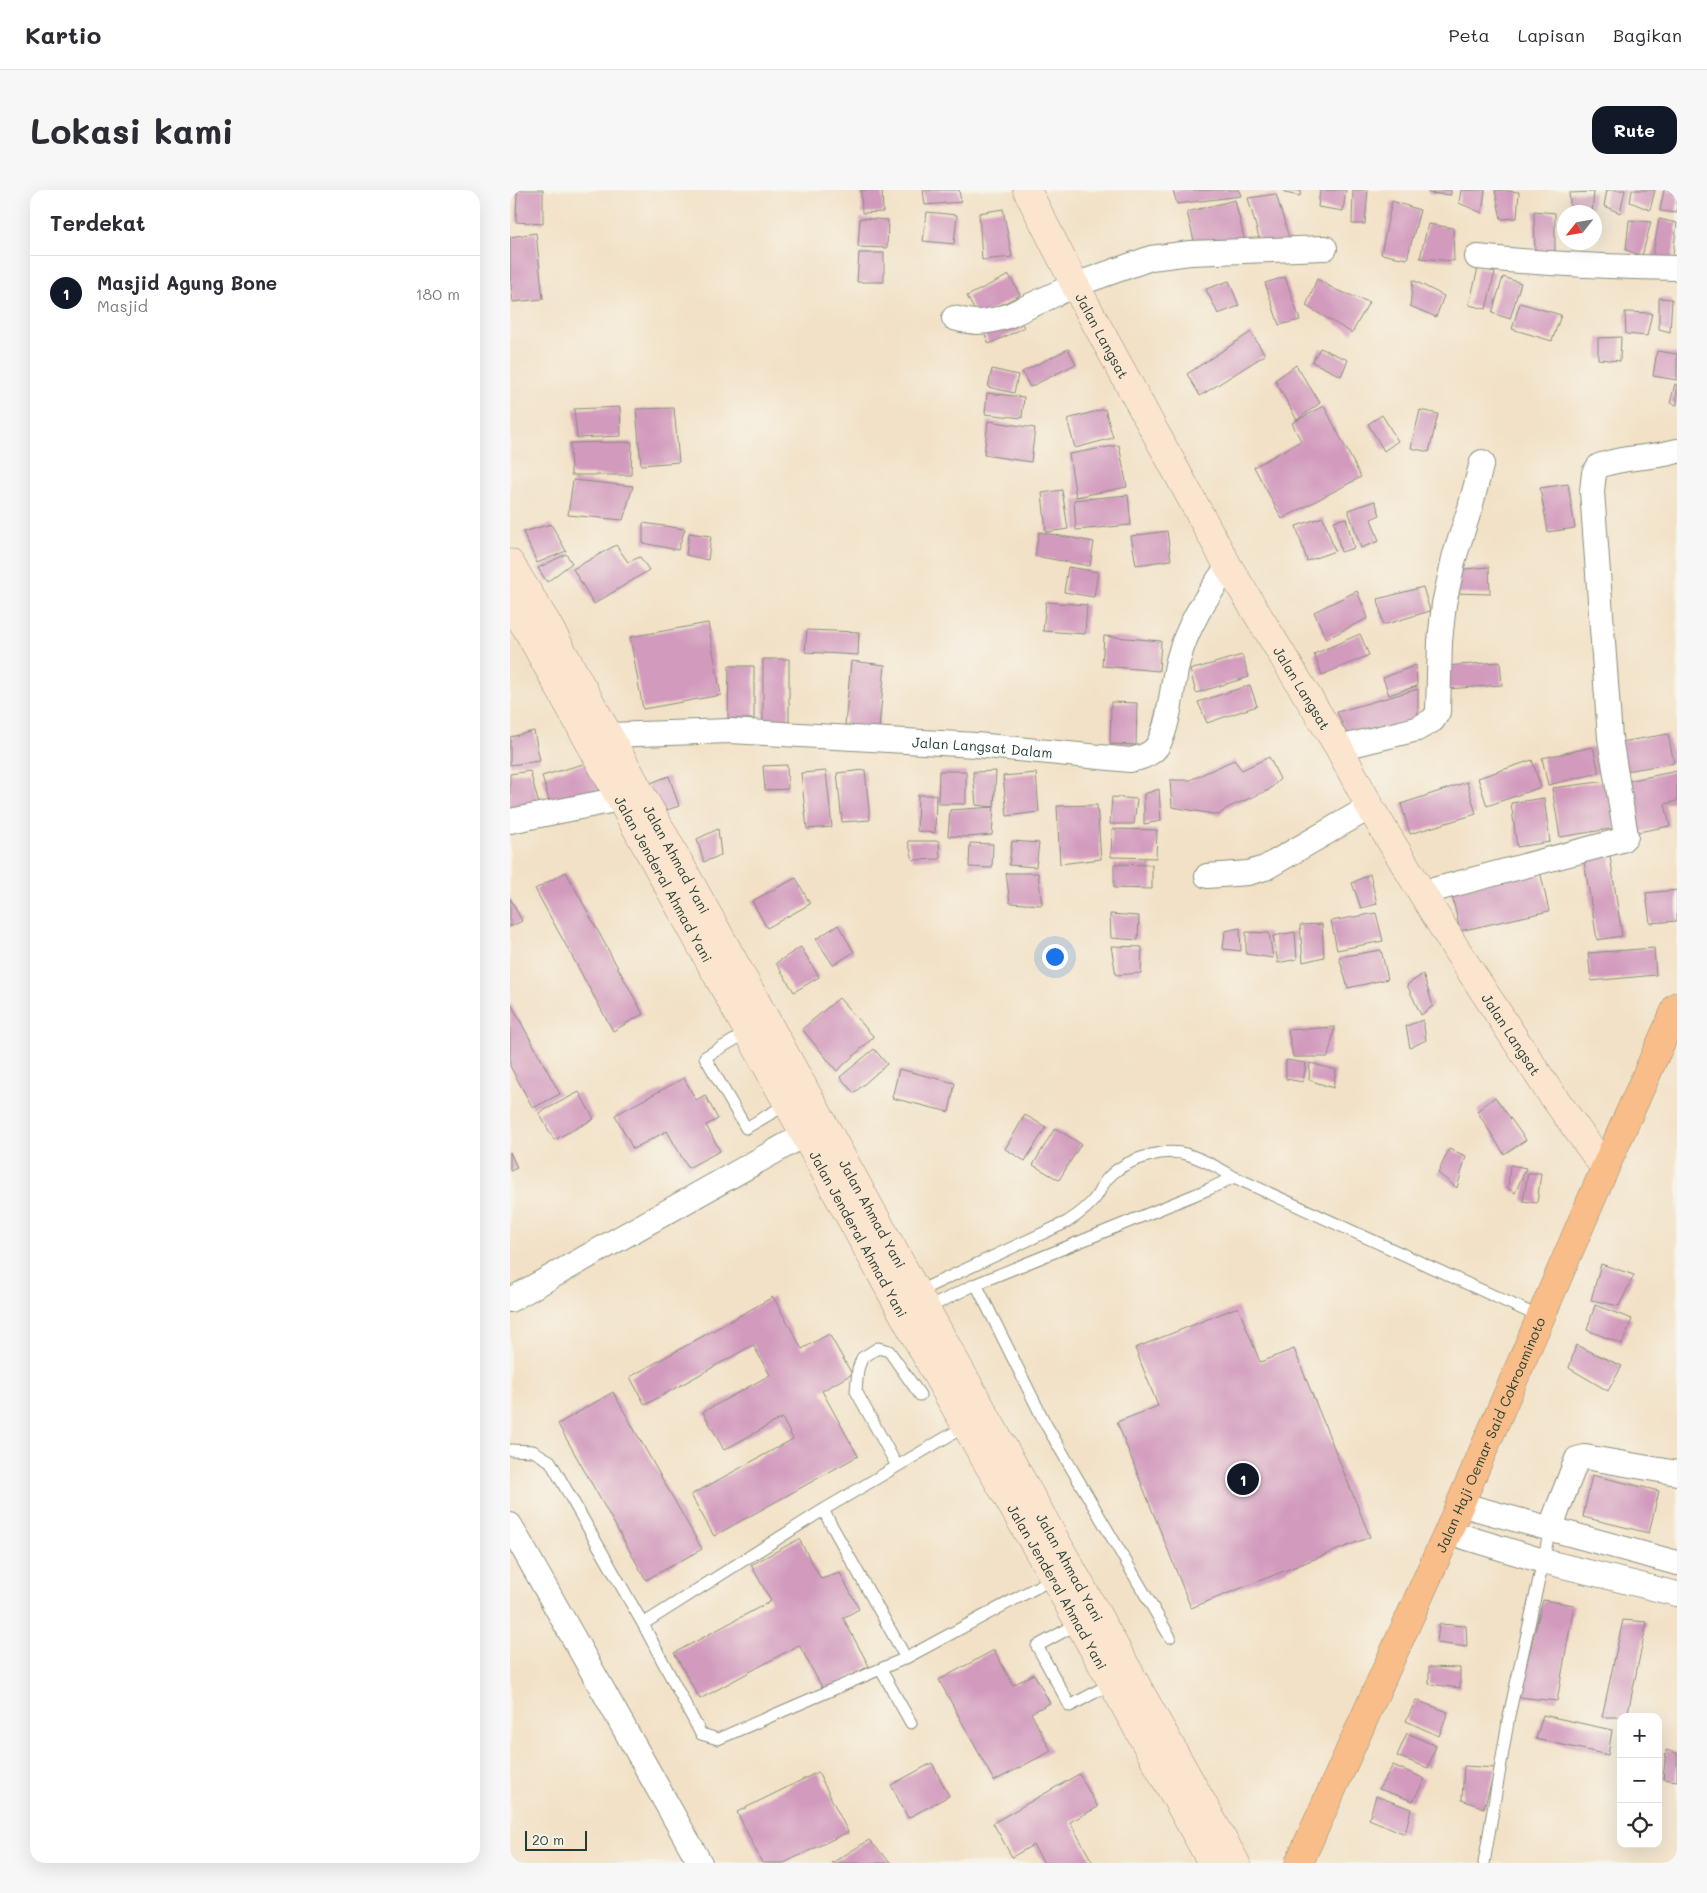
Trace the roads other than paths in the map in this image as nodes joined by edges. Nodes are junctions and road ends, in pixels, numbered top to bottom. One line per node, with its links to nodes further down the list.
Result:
1 (1029, 191): 5 (main road, Jalan Langsat)
2 (1325, 248): 5 (street)
3 (1477, 257): 4 (street)
4 (1677, 268)
5 (1075, 285): 6 (street); 10 (main road, Jalan Langsat)
6 (954, 318)
7 (1677, 451): 18 (street)
8 (1482, 462): 13 (street)
9 (510, 563): 12 (main road, Jalan Ahmad Yani)
10 (1228, 566): 12 (street, Jalan Langsat Dalam); 13 (main road, Jalan Langsat)
11 (510, 603): 14 (main road, Jalan Jenderal Ahmad Yani)
12 (608, 735): 27 (main road, Jalan Ahmad Yani)
13 (1339, 748): 15 (main road, Jalan Langsat)
14 (620, 799): 16 (street); 20 (main road, Jalan Jenderal Ahmad Yani)
15 (1370, 807): 17 (street); 18 (main road, Jalan Langsat)
16 (510, 821)
17 (1207, 876)
18 (1422, 893): 23 (main road, Jalan Langsat)
19 (1677, 1006): 23 (highway, Jalan Haji Oemar Said Cokroaminoto)
20 (748, 1032): 21 (main road, Jalan Jenderal Ahmad Yani); 21 (lane)
21 (787, 1104): 22 (main road, Jalan Jenderal Ahmad Yani)
22 (804, 1135): 26 (street); 29 (main road, Jalan Jenderal Ahmad Yani)
23 (1605, 1168): 28 (highway, Jalan Haji Oemar Said Cokroaminoto)
24 (1234, 1177): 25 (lane); 27 (lane); 28 (lane)
25 (976, 1284): 27 (lane); 45 (lane)
26 (510, 1300)
27 (922, 1301): 29 (main road, Jalan Ahmad Yani)
28 (1540, 1317): 34 (highway, Jalan Haji Oemar Said Cokroaminoto)
29 (941, 1383): 30 (main road, Jalan Ahmad Yani); 32 (lane)
30 (976, 1420): 32 (lane); 41 (main road, Jalan Ahmad Yani)
31 (510, 1450): 44 (lane)
32 (897, 1466): 35 (lane)
33 (1677, 1474): 37 (street)
34 (1459, 1504): 37 (street); 38 (highway, Jalan Haji Oemar Said Cokroaminoto)
35 (823, 1510): 44 (lane); 46 (lane)
36 (510, 1525): 50 (street)
37 (1550, 1529): 39 (lane); 40 (street)
38 (1448, 1532): 39 (street); 53 (highway, Jalan Haji Oemar Said Cokroaminoto)
39 (1543, 1561): 42 (street); 54 (lane)
40 (1677, 1563)
41 (1063, 1573): 43 (main road, Jalan Jenderal Ahmad Yani); 46 (lane); 52 (main road, Jalan Ahmad Yani)
42 (1677, 1594)
43 (1079, 1623): 48 (main road, Jalan Jenderal Ahmad Yani); 48 (lane)
44 (643, 1624): 47 (lane)
45 (1170, 1638)
46 (906, 1658): 47 (lane)
47 (881, 1670): 49 (lane)
48 (1112, 1683): 51 (main road, Jalan Jenderal Ahmad Yani)
49 (911, 1722)
50 (700, 1863)
51 (1212, 1863)
52 (1236, 1863)
53 (1299, 1863)
54 (1484, 1863)

